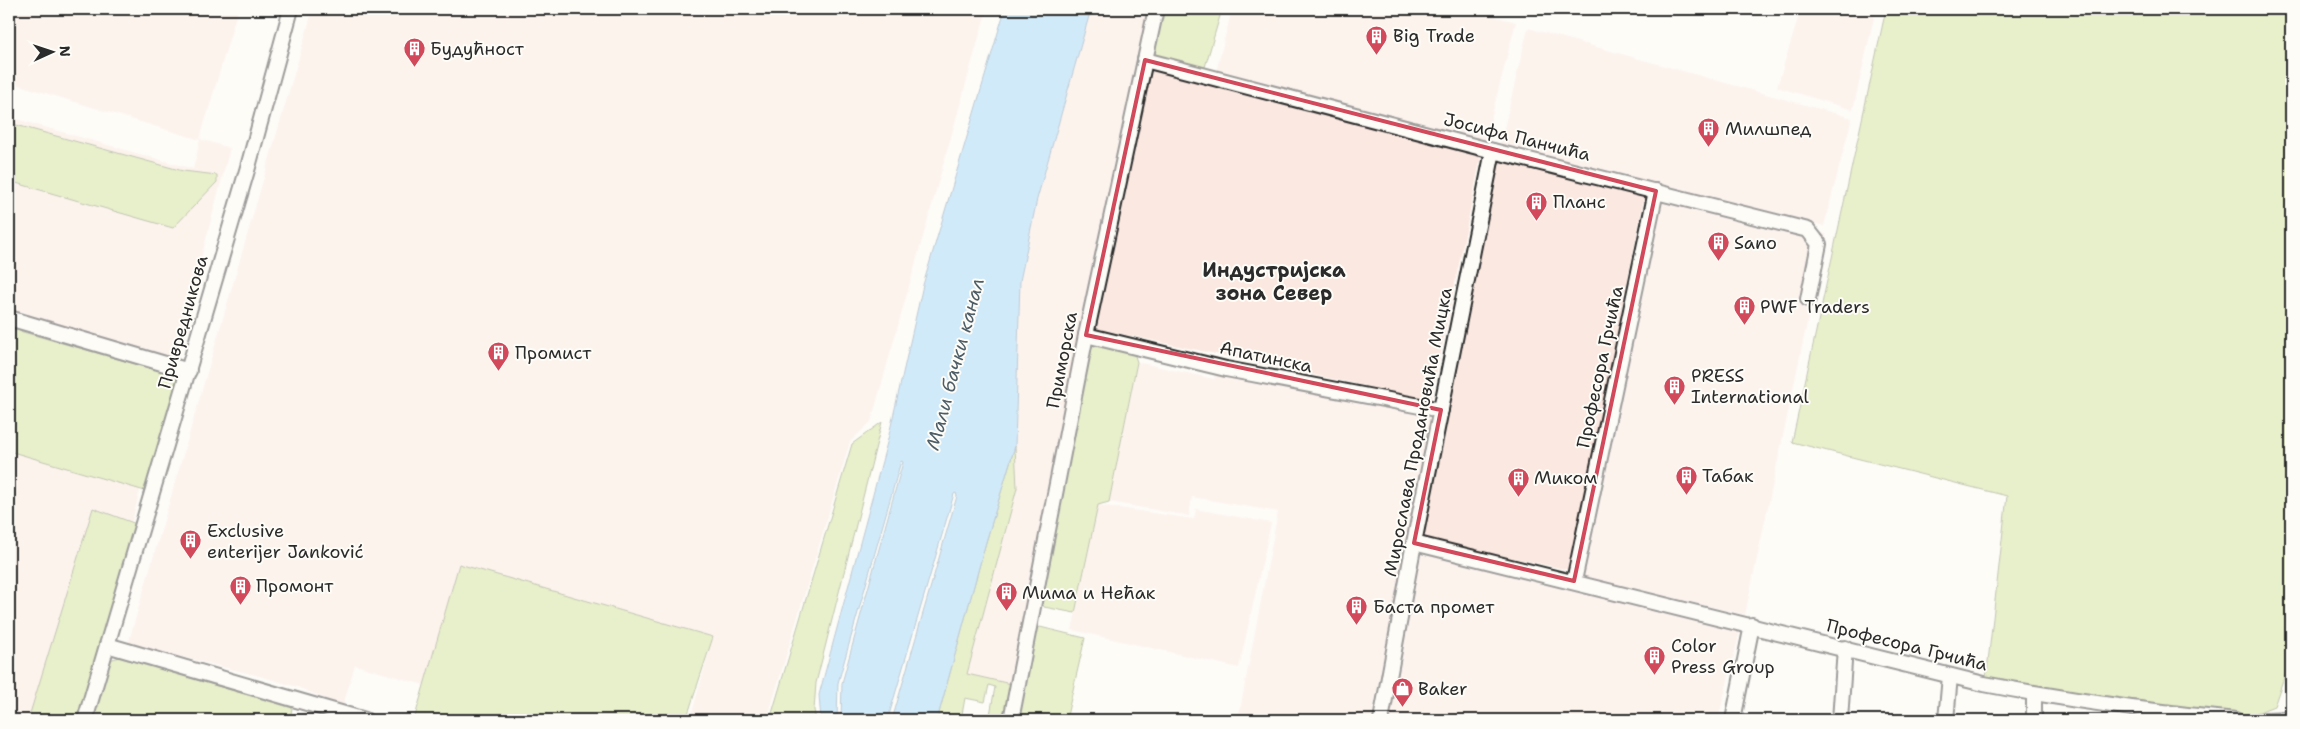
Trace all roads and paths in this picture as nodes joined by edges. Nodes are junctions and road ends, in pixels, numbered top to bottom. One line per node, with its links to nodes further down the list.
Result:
1 (291, 9): 9 (street, Привредникова)
2 (1156, 9): 3 (street, Приморска)
3 (1145, 60): 4 (street, Јосифа Панчића); 8 (street, Приморска)
4 (1493, 151): 5 (street, Јосифа Панчића); 10 (street, Мирослава Продановића Мицка)
5 (1656, 191): 6 (street, Јосифа Панчића); 12 (street, Професора Грчића)
6 (1808, 299)
7 (9, 318): 9 (street)
8 (1086, 335): 10 (street, Апатинска); 22 (street, Приморска)
9 (189, 371): 14 (street, Привредникова)
10 (1441, 410): 11 (street, Мирослава Продановића Мицка)
11 (1414, 543): 12 (street, Професора Грчића); 23 (street, Мирослава Продановића Мицка)
12 (1574, 581): 13 (street, Професора Грчића)
13 (1752, 625): 15 (street, Професора Грчића); 24 (street)
14 (107, 645): 20 (street, Привредникова); 21 (street)
15 (1845, 648): 16 (street, Професора Грчића); 25 (street)
16 (1950, 676): 17 (street, Професора Грчића); 26 (street)
17 (2034, 694): 18 (street, Професора Грчића); 27 (street)
18 (2165, 717): 28 (street, Професора Грчића)
19 (2291, 718): 29 (street)
20 (84, 720)
21 (365, 720)
22 (1011, 720)
23 (1381, 720)
24 (1734, 720)
25 (1840, 720)
26 (1946, 720)
27 (2034, 720)
28 (2236, 720)
29 (2265, 720)

